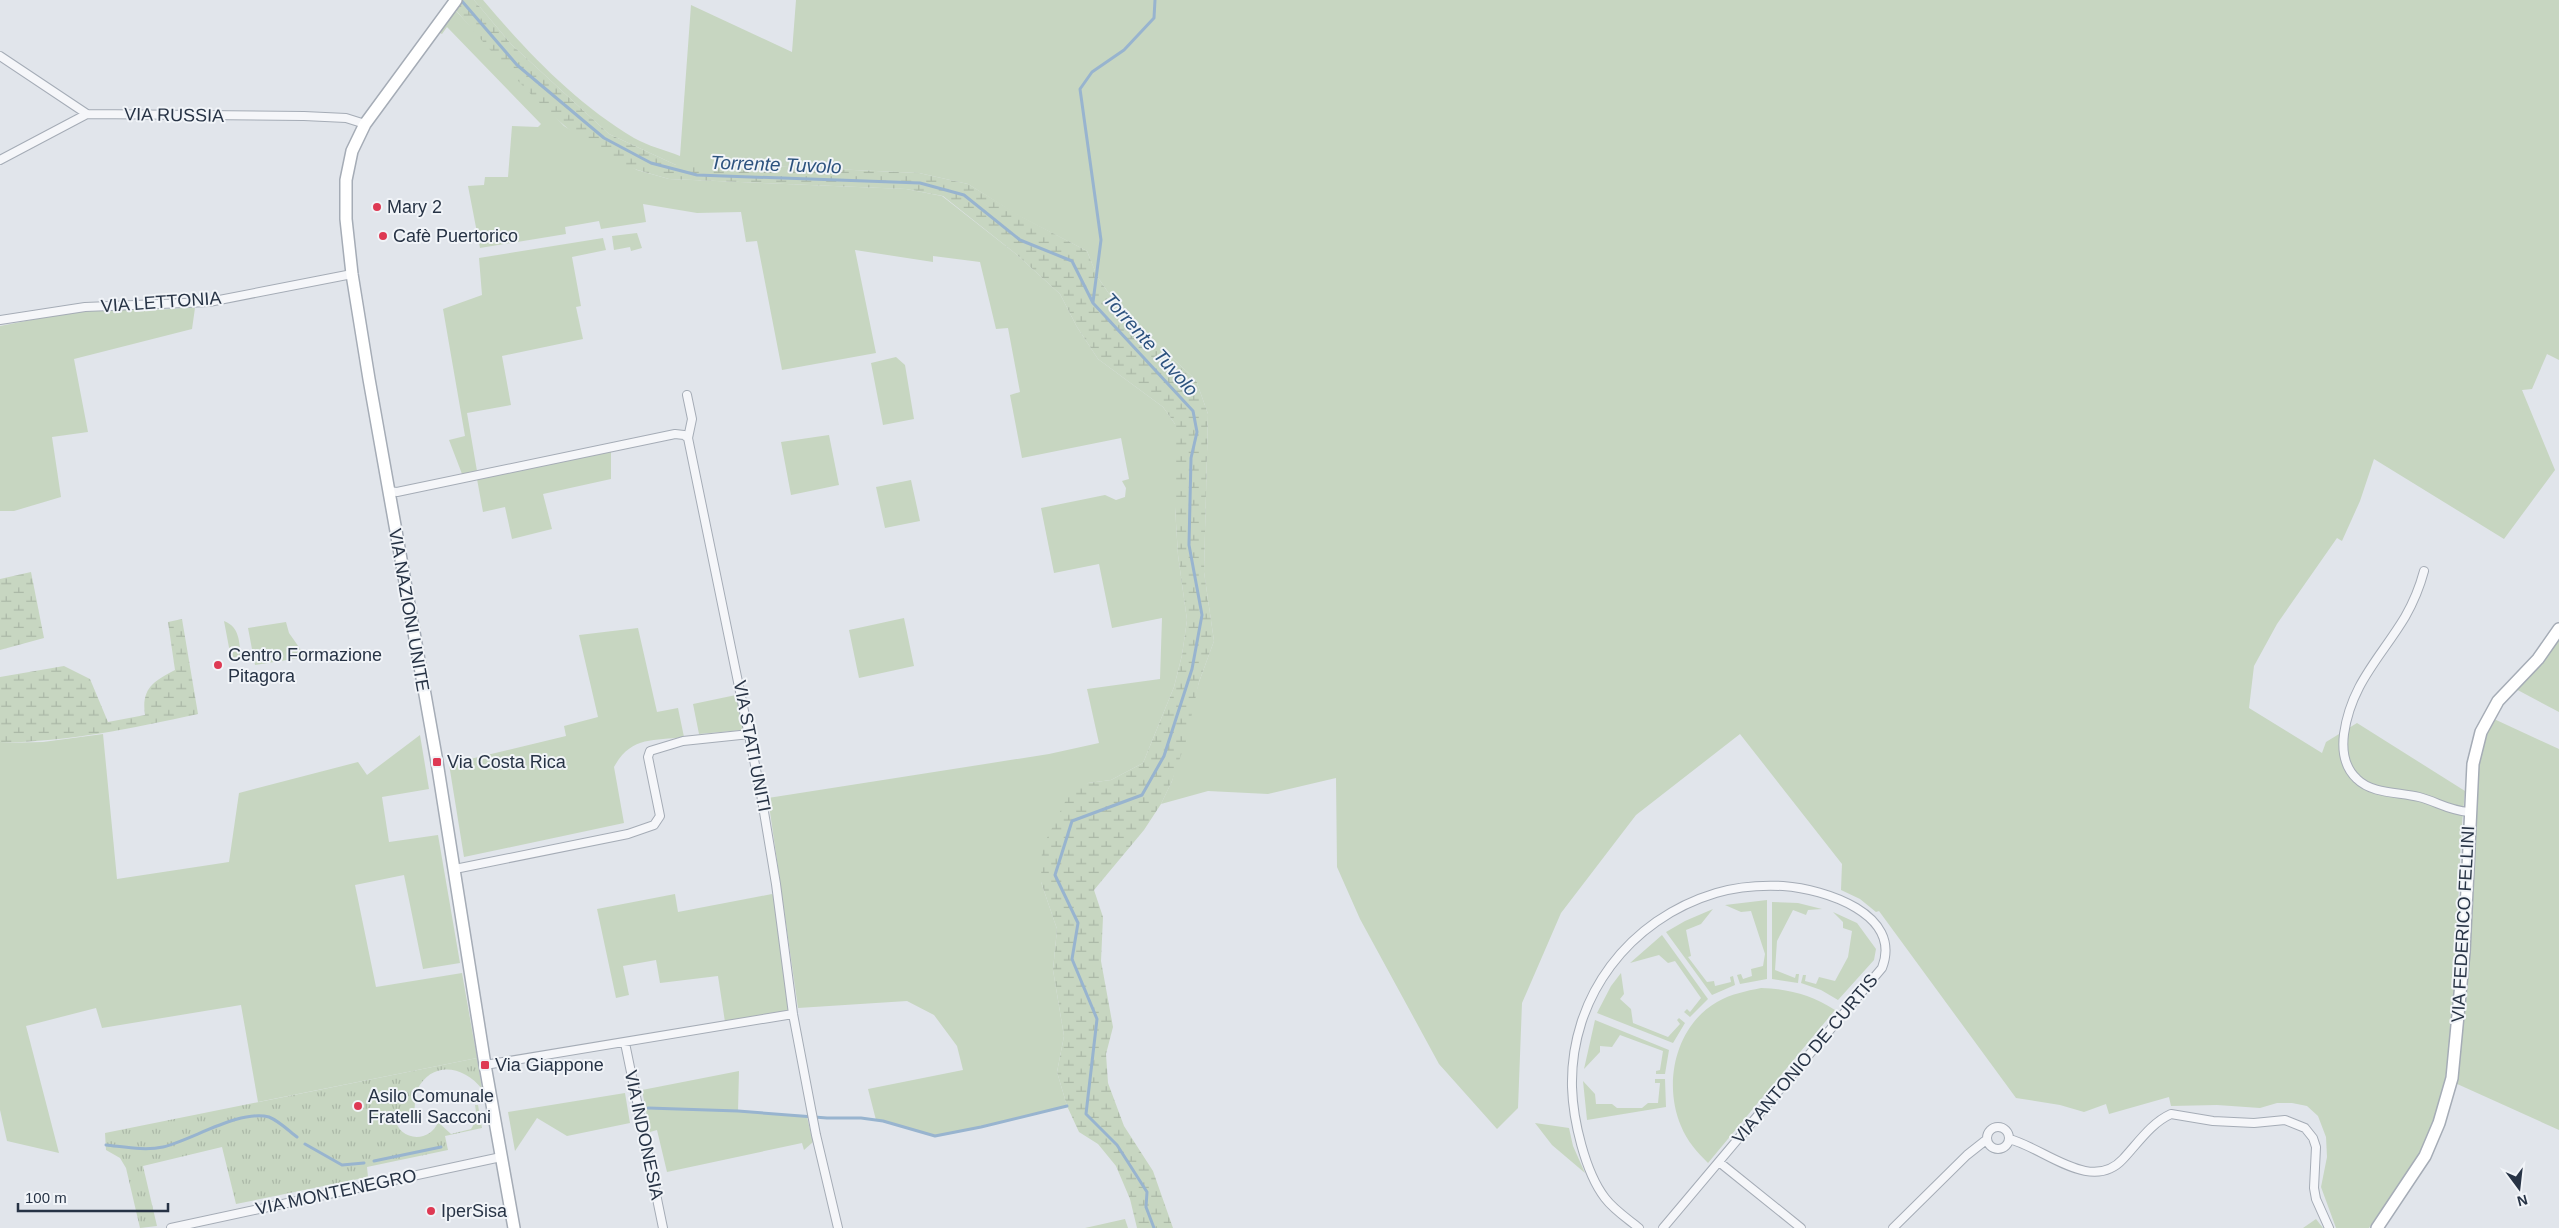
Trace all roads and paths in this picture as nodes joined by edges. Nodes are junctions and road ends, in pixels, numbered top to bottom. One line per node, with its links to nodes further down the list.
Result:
1 (456, 0): 4 (street, VIA NAZIONI UNITE)
2 (0, 56): 3 (street)
3 (87, 114): 4 (street, VIA RUSSIA); 5 (street)
4 (364, 124): 6 (street, VIA NAZIONI UNITE)
5 (0, 160)
6 (352, 274): 7 (street, VIA LETTONIA); 12 (street, VIA NAZIONI UNITE)
7 (0, 320)
8 (687, 395): 9 (street, VIA STATI UNITI)
9 (692, 419): 10 (street); 11 (street, VIA STATI UNITI)
10 (676, 434): 11 (street); 12 (street)
11 (688, 438): 15 (street, VIA STATI UNITI)
12 (388, 491): 17 (street, VIA NAZIONI UNITE)
13 (2424, 571): 16 (street)
14 (2559, 629): 16 (street, VIA FEDERICO FELLINI)
15 (750, 734): 17 (street); 18 (street, VIA STATI UNITI)
16 (2469, 812): 34 (street, VIA FEDERICO FELLINI)
17 (454, 869): 20 (street, VIA NAZIONI UNITE)
18 (793, 1014): 19 (street); 28 (street, VIA STATI UNITI)
19 (625, 1043): 20 (street); 27 (street, VIA INDONESIA)
20 (485, 1065): 23 (street, VIA NAZIONI UNITE)
21 (2009, 1139): 22 (street); 22 (street); 33 (street)
22 (1986, 1140): 32 (street)
23 (501, 1157): 25 (street, VIA MONTENEGRO); 26 (street, VIA NAZIONI UNITE)
24 (1719, 1162): 29 (street, VIA ANTONIO DE CURTIS); 30 (street, VIA ANTONIO DE CURTIS); 31 (street)
25 (171, 1228)
26 (514, 1228)
27 (664, 1228)
28 (838, 1228)
29 (1639, 1228)
30 (1663, 1228)
31 (1801, 1228)
32 (1893, 1228)
33 (2329, 1228)
34 (2377, 1228)

